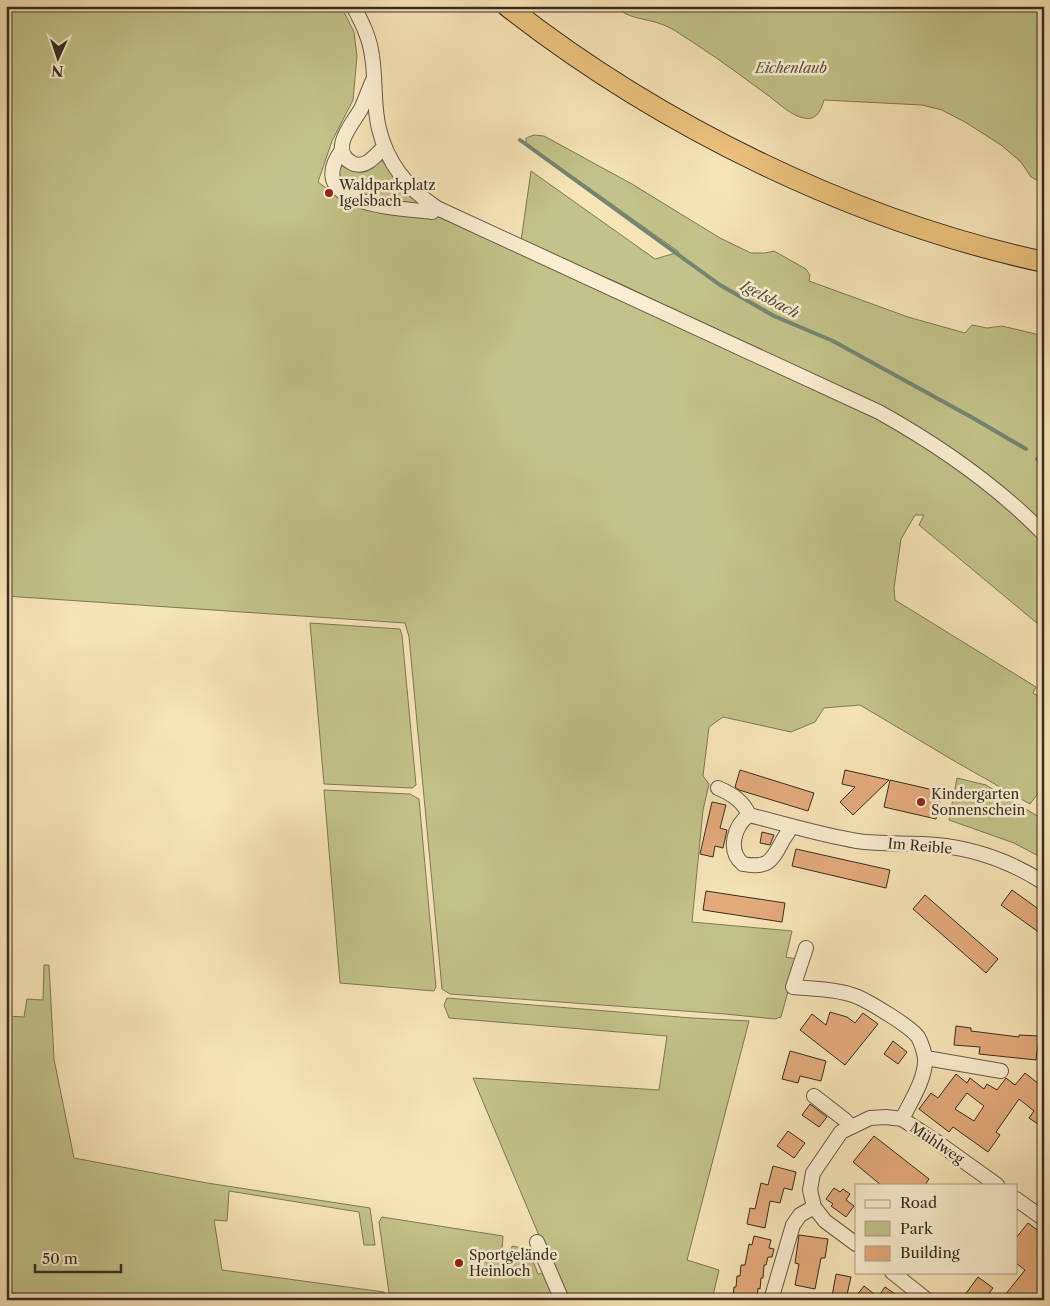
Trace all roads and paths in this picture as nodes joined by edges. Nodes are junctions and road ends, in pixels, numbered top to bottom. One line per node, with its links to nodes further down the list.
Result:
1 (353, 6): 4 (street)
2 (507, 6): 9 (highway)
3 (528, 6): 8 (highway)
4 (374, 77): 5 (street); 6 (street)
5 (384, 147): 6 (street); 7 (street)
6 (342, 150): 7 (street)
7 (436, 208): 10 (street)
8 (1044, 249)
9 (1044, 262)
10 (1044, 534)
11 (718, 788): 12 (street)
12 (750, 815): 13 (street, Im Reible); 13 (street)
13 (792, 826): 14 (street, Im Reible)
14 (1044, 883)
15 (806, 948): 16 (street)
16 (926, 1058): 17 (street); 19 (street)
17 (1001, 1070)
18 (814, 1096): 20 (street)
19 (902, 1120): 20 (street); 21 (street, Mühlweg)
20 (850, 1126): 23 (street)
21 (996, 1184)
22 (1018, 1200): 24 (street)
23 (814, 1207): 26 (street); 29 (street)
24 (1044, 1219)
25 (537, 1242): 28 (street)
26 (855, 1243)
27 (894, 1274): 30 (street)
28 (562, 1300)
29 (771, 1300)
30 (927, 1300)

